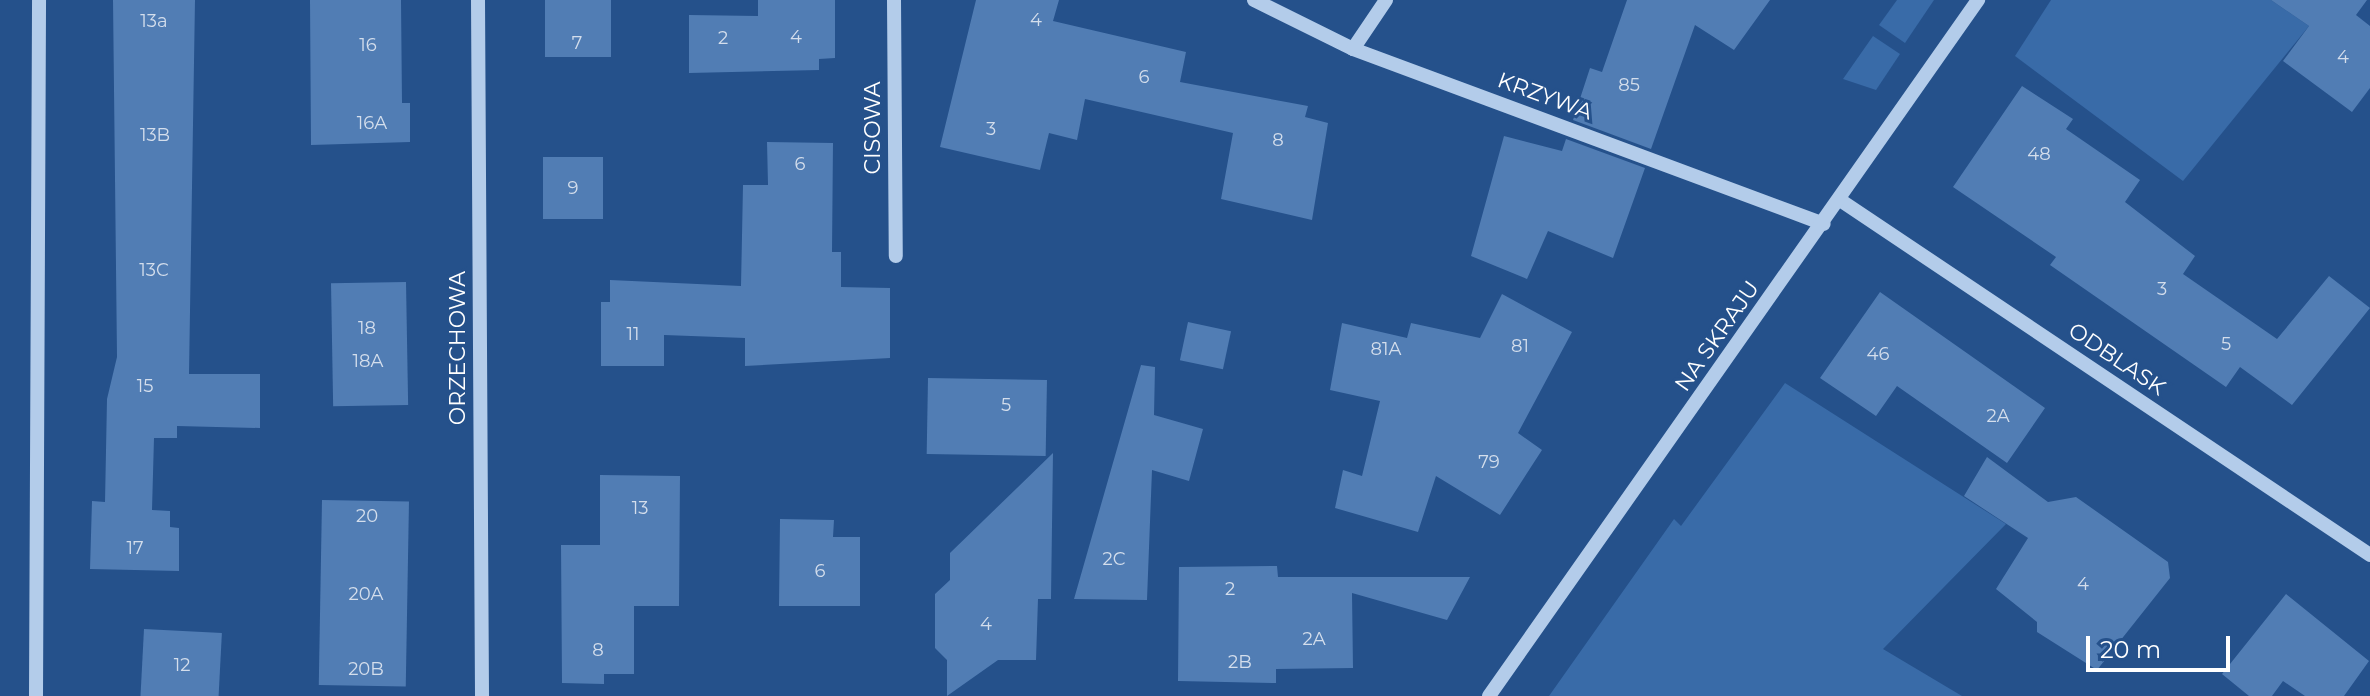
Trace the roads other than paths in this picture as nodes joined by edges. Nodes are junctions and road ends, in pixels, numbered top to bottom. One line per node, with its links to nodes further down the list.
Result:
1 (39, 0): 12 (street)
2 (478, 0): 13 (street, ORZECHOWA)
3 (894, 0): 10 (street, CISOWA)
4 (1254, 0): 7 (street, KRZYWA)
5 (1386, 0): 7 (street)
6 (1978, 0): 8 (street, NA SKRAJU)
7 (1353, 49): 9 (street, KRZYWA)
8 (1840, 200): 9 (street, NA SKRAJU); 11 (street, ODBLASK)
9 (1824, 224): 14 (street, NA SKRAJU)
10 (896, 256)
11 (2370, 555)
12 (36, 696)
13 (482, 696)
14 (1489, 696)

